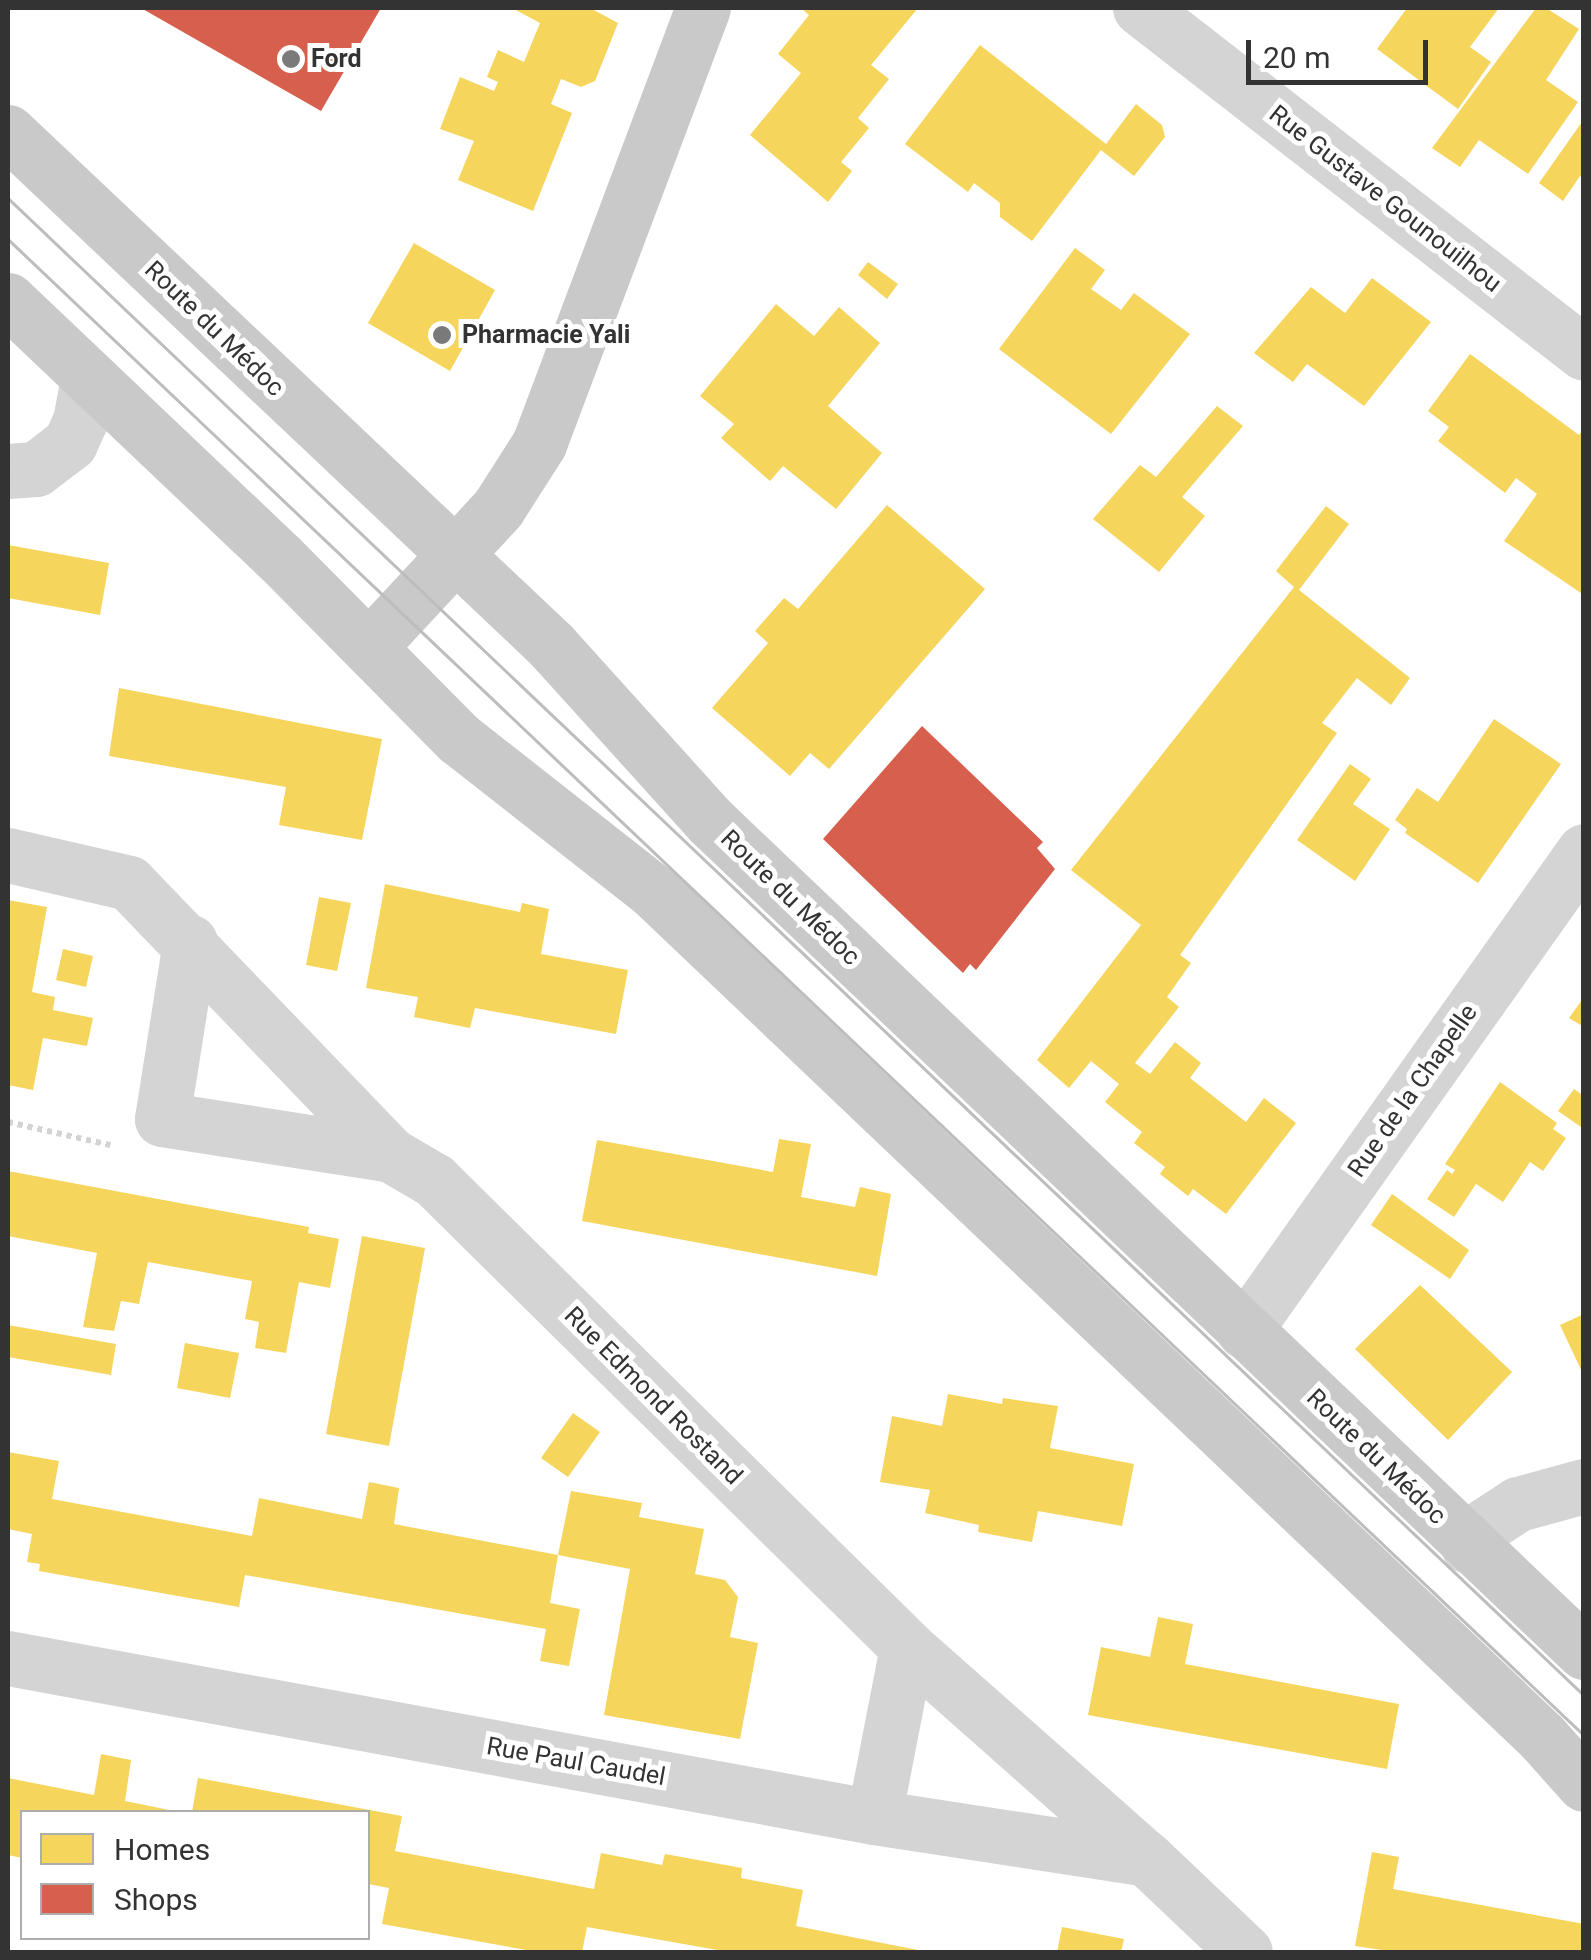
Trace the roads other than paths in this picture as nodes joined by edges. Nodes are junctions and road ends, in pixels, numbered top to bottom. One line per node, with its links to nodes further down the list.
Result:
1 (703, 8): 8 (main road)
2 (1140, 8): 5 (street, Rue Gustave Gounouilhou)
3 (8, 132): 8 (main road, Route du Médoc)
4 (8, 300): 6 (main road)
5 (1584, 353)
6 (88, 378): 7 (street); 9 (main road)
7 (8, 471)
8 (456, 555): 9 (main road); 14 (main road, Route du Médoc)
9 (368, 647): 20 (main road)
10 (1584, 851): 14 (street, Rue de la Chapelle)
11 (8, 855): 12 (street, Rue Edmond Rostand)
12 (190, 942): 13 (street, Rue Edmond Rostand); 13 (street, Rue Edmond Rostand)
13 (391, 1155): 17 (street, Rue Edmond Rostand)
14 (1244, 1331): 16 (main road, Route du Médoc)
15 (1584, 1486): 16 (street)
16 (1468, 1546): 18 (main road, Route du Médoc)
17 (907, 1648): 21 (street); 22 (street, Rue Edmond Rostand)
18 (1584, 1652)
19 (8, 1658): 21 (street, Rue Paul Caudel)
20 (1584, 1784)
21 (874, 1817): 22 (street, Rue Paul Caudel)
22 (1147, 1859): 23 (street, Rue Edmond Rostand)
23 (1245, 1952)

